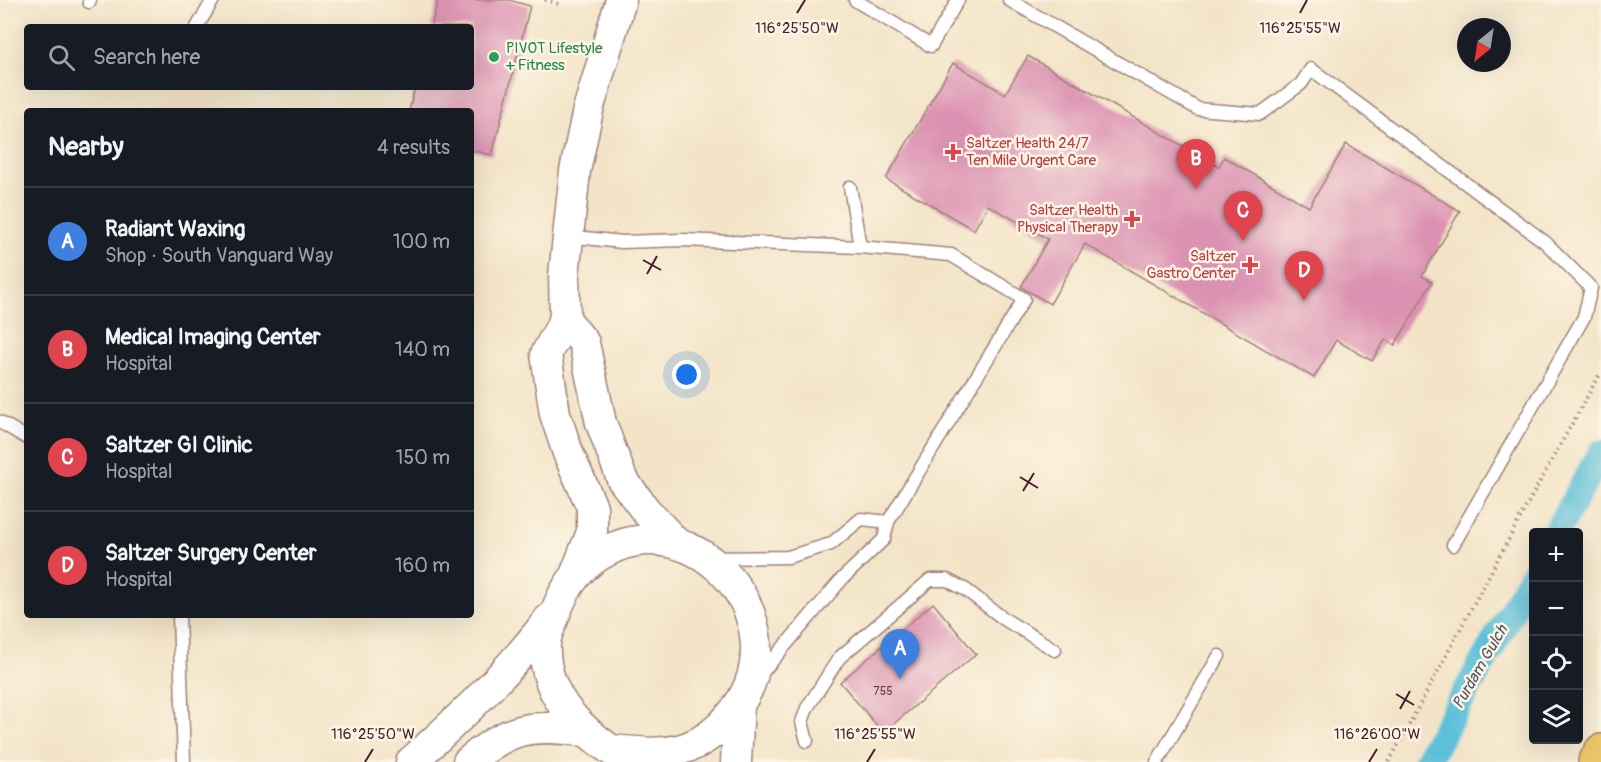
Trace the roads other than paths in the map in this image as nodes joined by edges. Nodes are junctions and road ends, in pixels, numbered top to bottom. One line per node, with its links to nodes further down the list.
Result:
1 (213, 0): 6 (lane)
2 (621, 0): 8 (street)
3 (855, 0): 4 (lane)
4 (958, 0)
5 (1009, 0): 15 (lane)
6 (199, 24)
7 (850, 187): 9 (lane)
8 (567, 236): 9 (lane); 10 (street)
9 (860, 247): 13 (lane)
10 (565, 319): 14 (street); 17 (street)
11 (0, 422): 12 (lane)
12 (24, 436)
13 (888, 522): 16 (lane); 22 (lane)
14 (677, 544): 16 (street); 17 (street)
15 (1453, 545)
16 (708, 558): 22 (street)
17 (575, 575): 18 (street)
18 (556, 609): 23 (street); 28 (street)
19 (179, 618): 27 (lane)
20 (1055, 650): 24 (lane)
21 (1219, 656): 31 (lane)
22 (746, 694): 26 (street); 30 (street)
23 (583, 731): 26 (street); 29 (street)
24 (807, 741)
25 (1601, 751): 32 (main road)
26 (620, 756)
27 (184, 762)
28 (411, 762)
29 (468, 762)
30 (736, 762)
31 (1157, 762)
32 (1595, 762)

